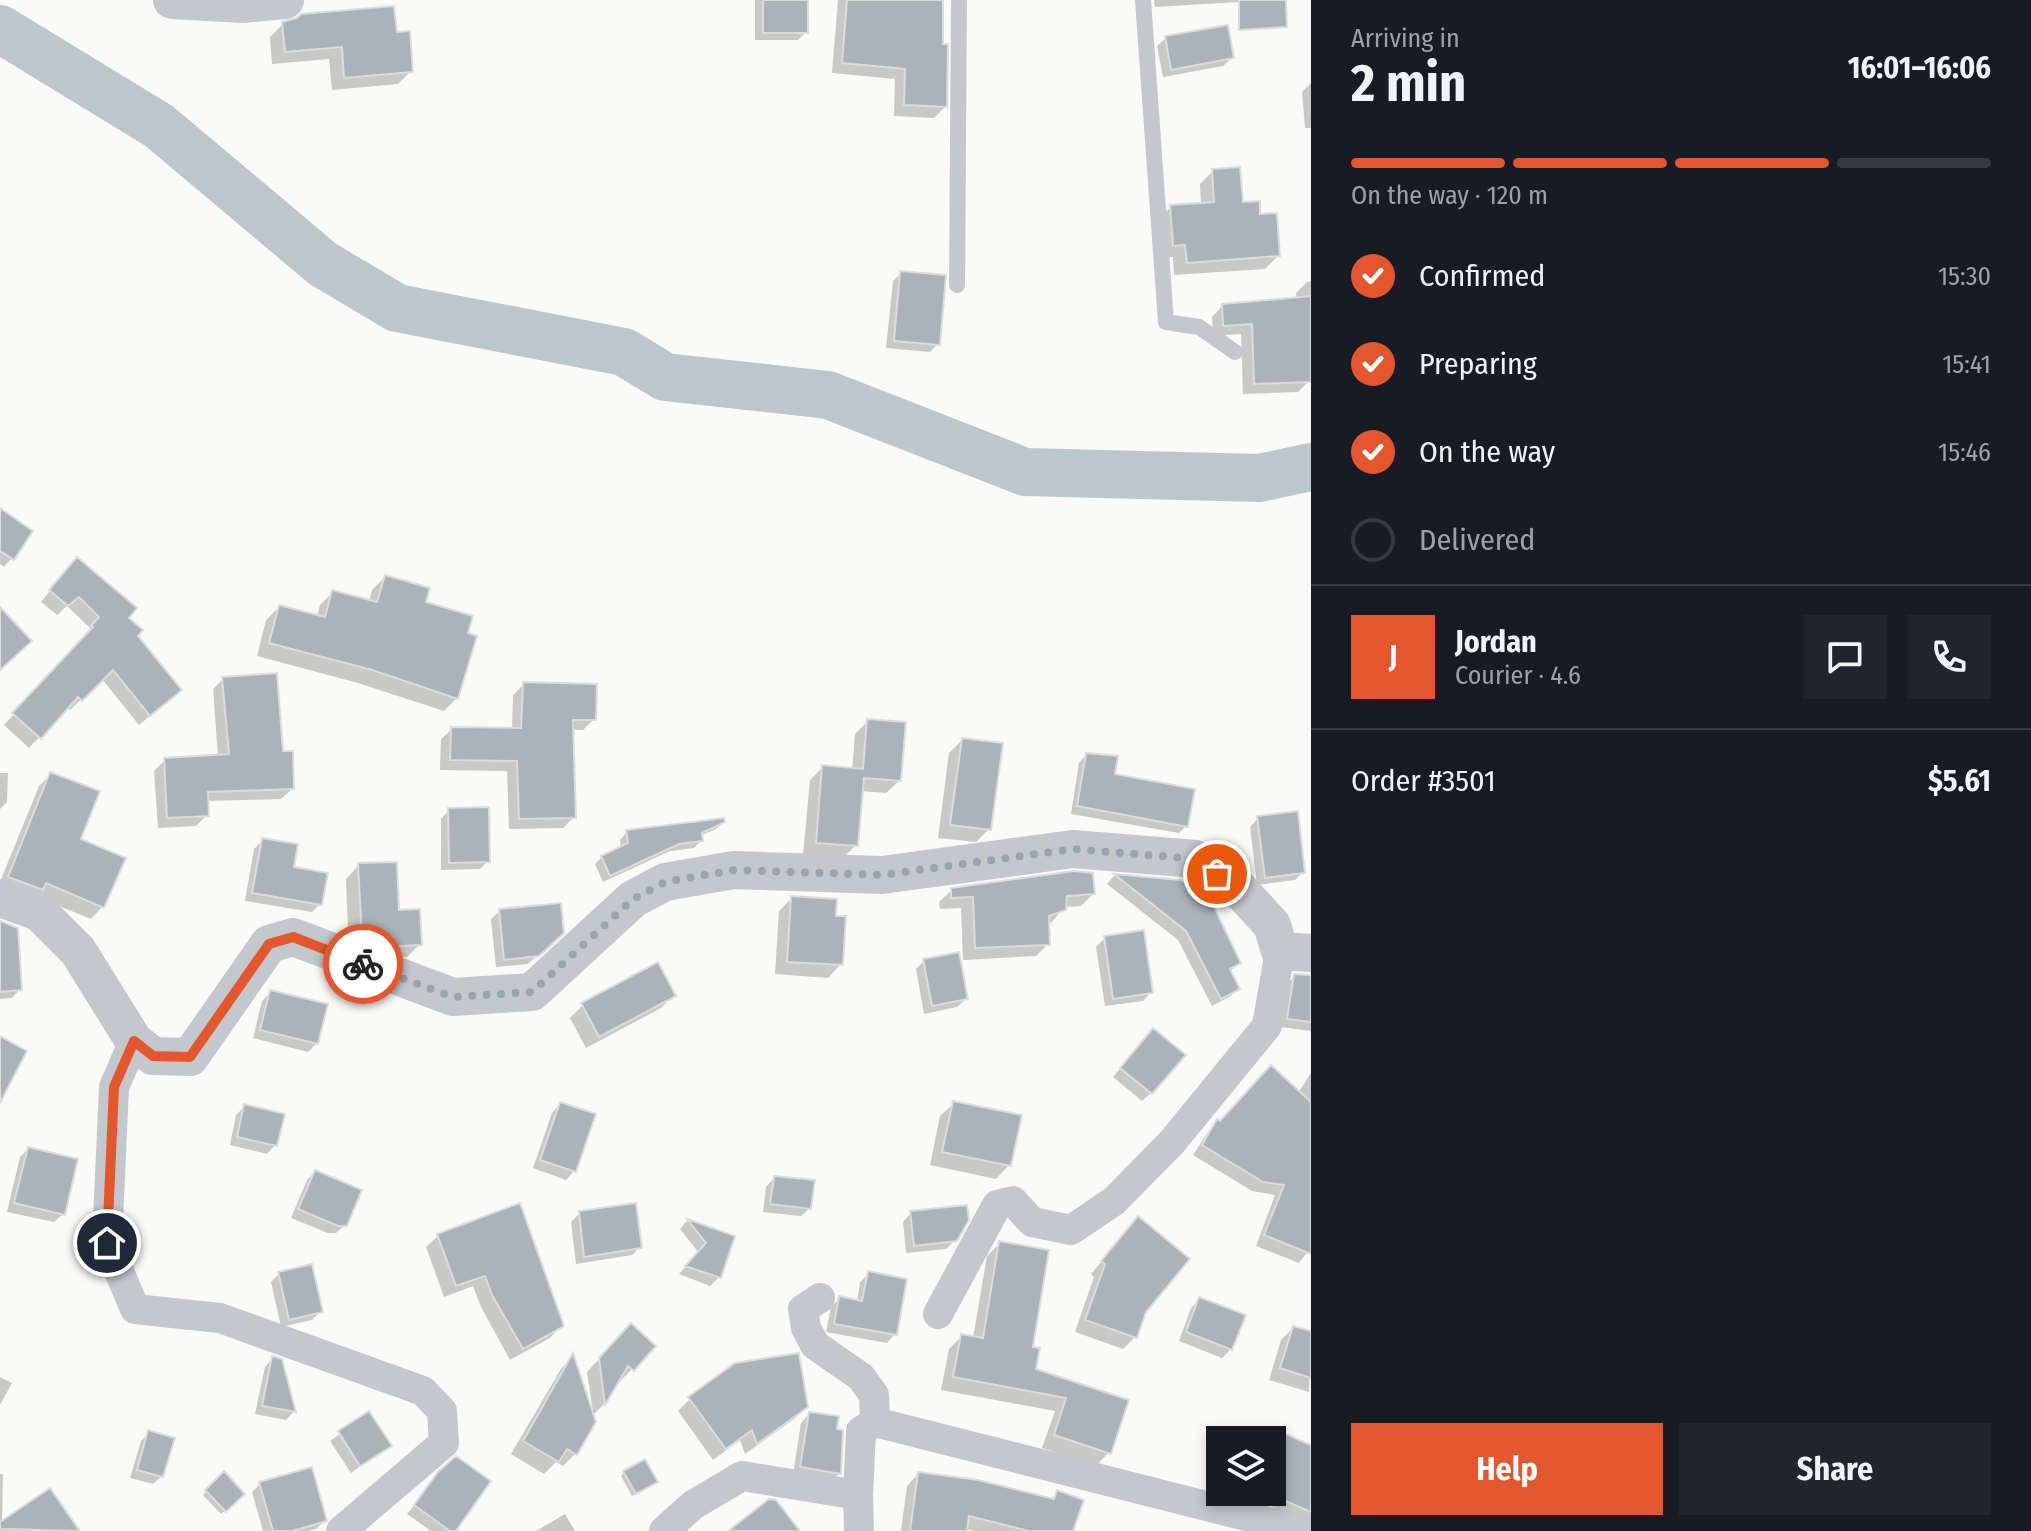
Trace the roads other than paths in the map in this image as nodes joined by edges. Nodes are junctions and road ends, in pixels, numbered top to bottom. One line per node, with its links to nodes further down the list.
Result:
1 (172, 0): 2 (street)
2 (285, 0)
3 (959, 0): 5 (lane)
4 (1143, 0): 6 (lane)
5 (957, 285)
6 (1235, 352)
7 (0, 898): 9 (street)
8 (1296, 952): 9 (street); 11 (street)
9 (134, 1041): 14 (street)
10 (820, 1298): 12 (street)
11 (938, 1314)
12 (875, 1422): 13 (street); 17 (street)
13 (858, 1495): 15 (street); 16 (street)
14 (341, 1531)
15 (664, 1531)
16 (859, 1531)
17 (1305, 1531)

